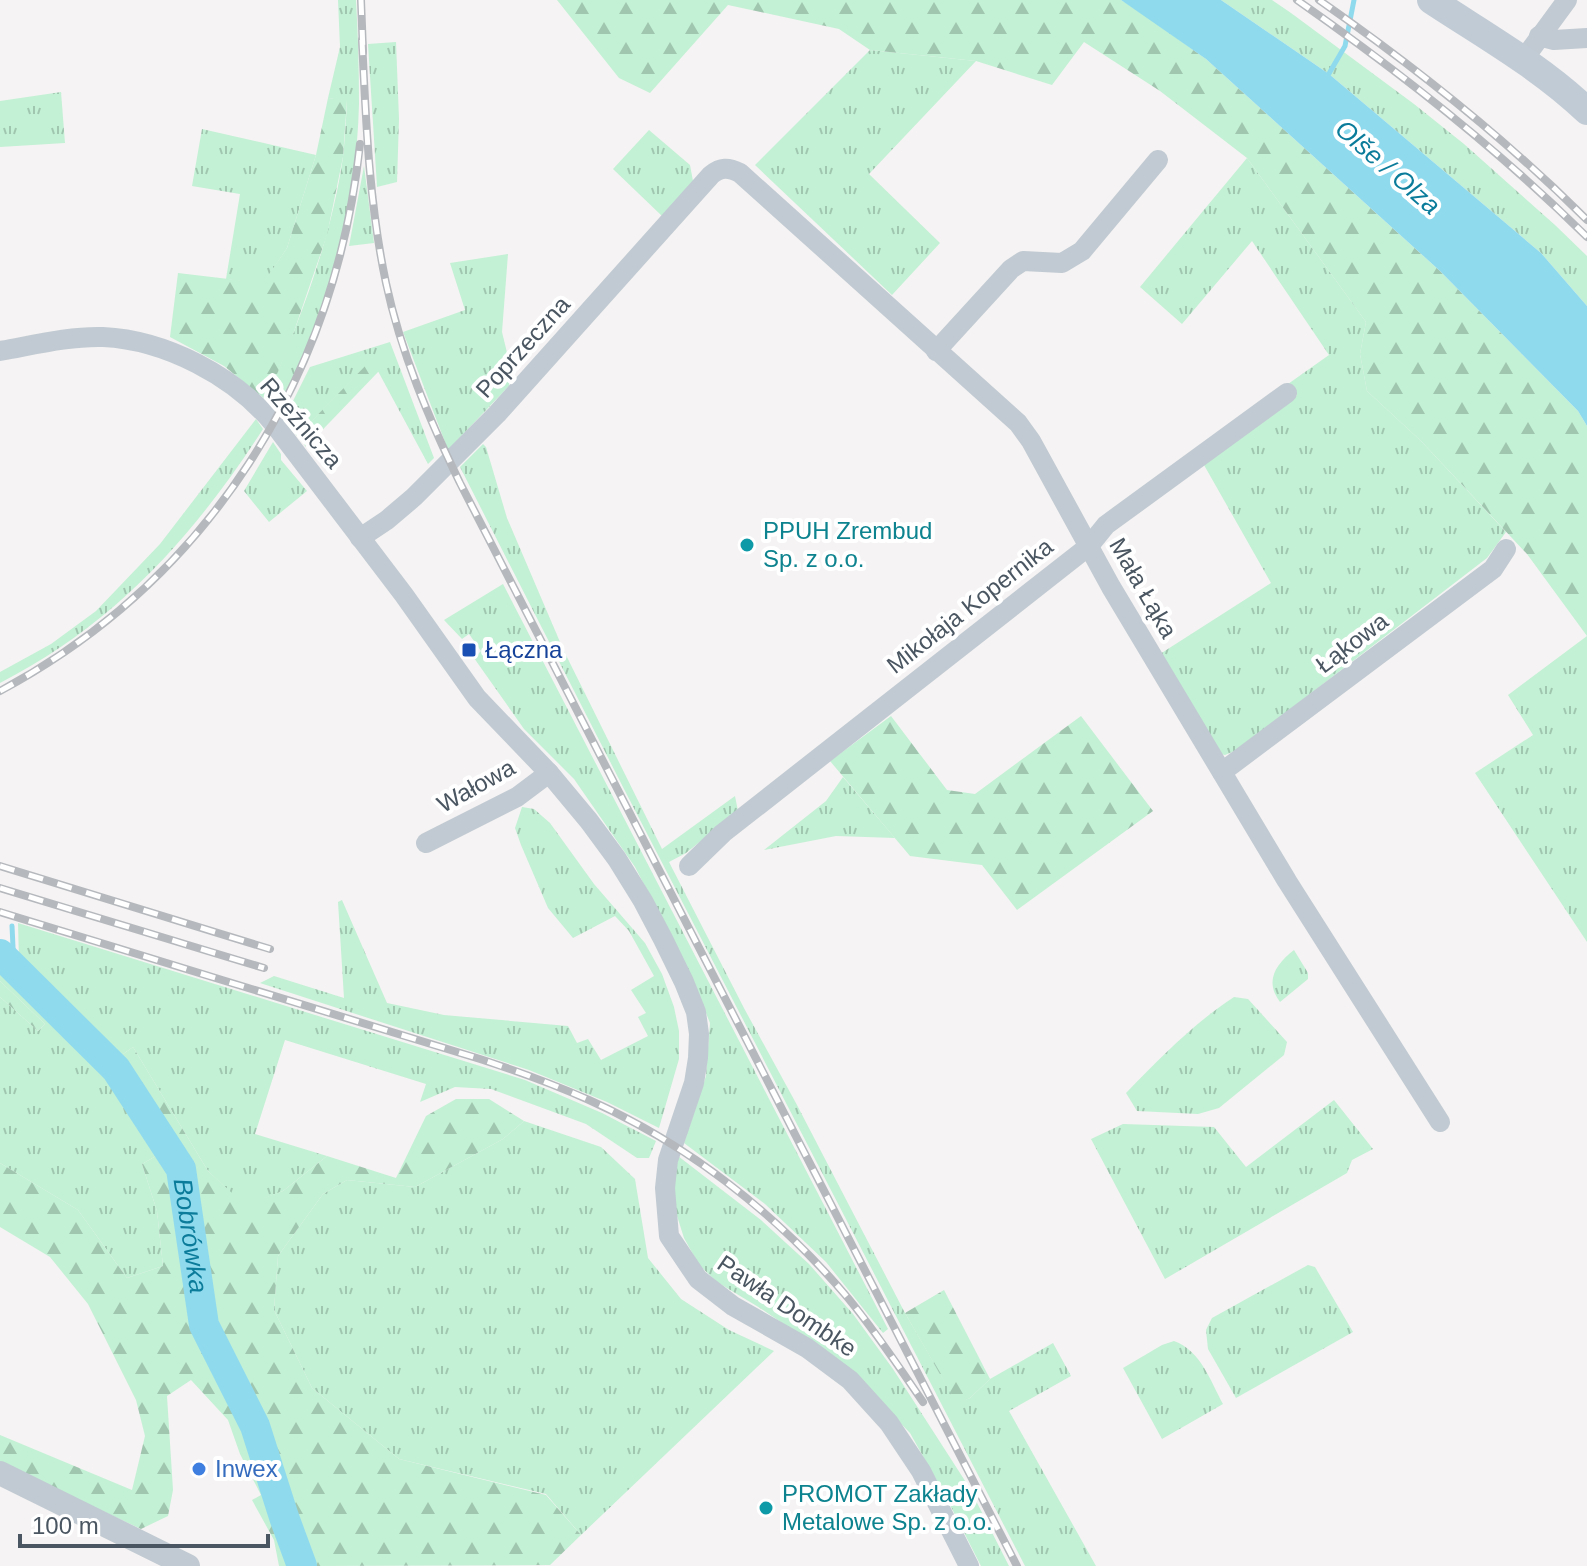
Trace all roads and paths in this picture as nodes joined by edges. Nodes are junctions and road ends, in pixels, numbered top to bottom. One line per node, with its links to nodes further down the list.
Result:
1 (1431, 0): 5 (main road)
2 (1567, 0): 3 (street)
3 (1539, 36): 4 (street); 5 (street)
4 (1587, 38)
5 (1523, 60): 6 (main road)
6 (1587, 111)
7 (1158, 160): 10 (street)
8 (711, 175): 10 (street, Mała Łąka); 12 (street, Poprzeczna)
9 (0, 351): 12 (street, Rzeźnicza)
10 (936, 351): 13 (street, Mała Łąka)
11 (1287, 393): 13 (street, Mikołaja Kopernika)
12 (360, 538): 16 (street)
13 (1089, 546): 15 (street, Mała Łąka); 18 (street, Mikołaja Kopernika)
14 (1506, 549): 15 (street, Łąkowa)
15 (1222, 772): 19 (street, Mała Łąka)
16 (549, 773): 17 (street, Wałowa); 22 (street, Pawła Dombke)
17 (426, 843)
18 (689, 866)
19 (1440, 1122)
20 (0, 1473): 21 (street)
21 (188, 1566)
22 (969, 1566)

